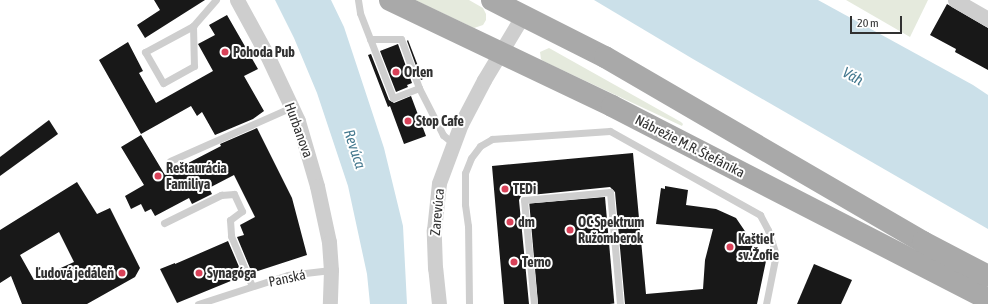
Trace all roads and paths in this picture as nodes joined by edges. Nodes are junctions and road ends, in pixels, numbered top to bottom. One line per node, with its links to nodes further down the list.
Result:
1 (216, 0): 9 (lane)
2 (358, 0): 10 (lane)
3 (390, 0): 11 (main road, Nábrežie M.R. Štefánika)
4 (492, 0): 7 (main road)
5 (955, 0): 8 (street)
6 (235, 1): 13 (street, Hurbanova)
7 (523, 15): 11 (street, Zarevúca); 18 (main road)
8 (988, 18)
9 (193, 26): 9 (lane)
10 (370, 39): 12 (lane); 12 (lane)
11 (500, 53): 14 (street, Zarevúca); 20 (main road, Nábrežie M.R. Štefánika)
12 (419, 88): 14 (lane)
13 (292, 107): 15 (lane); 17 (street, Hurbanova)
14 (453, 143): 23 (street, Zarevúca)
15 (170, 161)
16 (164, 224): 19 (lane)
17 (331, 270): 19 (lane, Panská); 22 (street, Hurbanova)
18 (988, 276)
19 (252, 286): 21 (lane, Panská)
20 (988, 299)
21 (198, 304)
22 (330, 304)
23 (439, 304)
24 (469, 304): 27 (lane)
25 (534, 304): 26 (lane)
26 (620, 304)
27 (766, 304)

